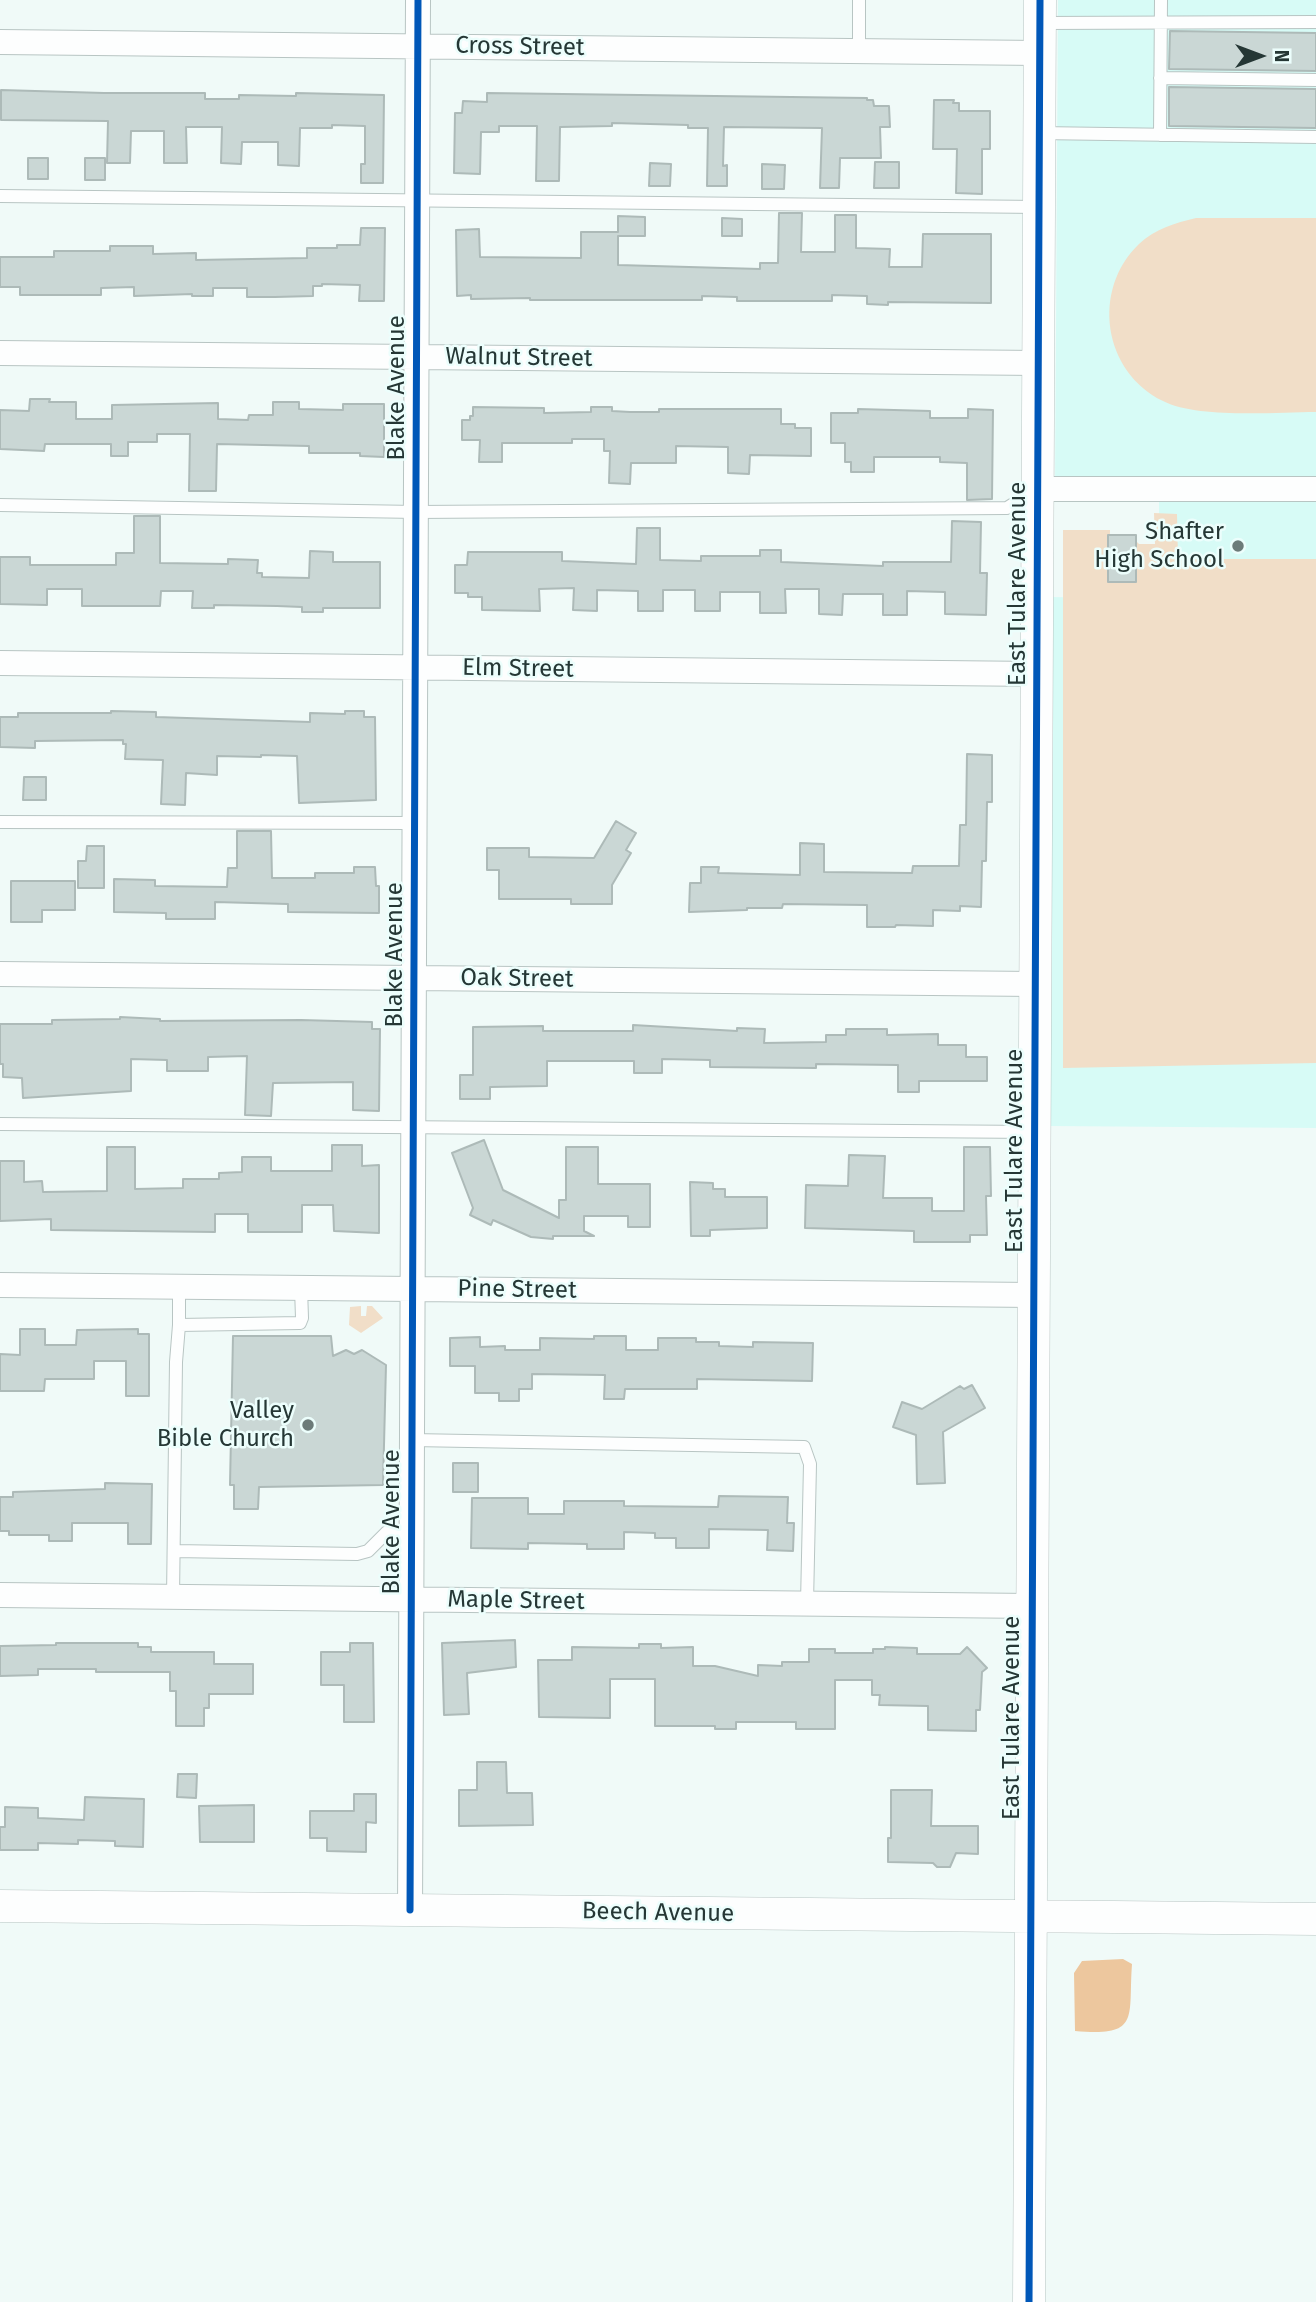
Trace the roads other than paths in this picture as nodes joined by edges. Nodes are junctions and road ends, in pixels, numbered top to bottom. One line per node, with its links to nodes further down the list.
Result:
1 (418, 0): 8 (street, Blake Avenue)
2 (859, 0): 9 (lane)
3 (1161, 0): 4 (lane)
4 (1161, 22): 5 (lane); 6 (lane); 10 (lane)
5 (1316, 22)
6 (1039, 25): 9 (street, Cross Street); 12 (street, East Tulare Avenue)
7 (0, 42): 8 (street, Cross Street)
8 (418, 46): 9 (street, Cross Street); 16 (street, Blake Avenue)
9 (859, 51)
10 (1160, 78): 11 (lane); 13 (lane)
11 (1316, 80)
12 (1039, 133): 13 (lane); 17 (street, East Tulare Avenue)
13 (1160, 135): 14 (lane)
14 (1316, 137)
15 (0, 195): 16 (lane)
16 (417, 200): 17 (lane); 19 (street, Blake Avenue)
17 (1039, 207): 20 (street, East Tulare Avenue)
18 (0, 353): 19 (street, Walnut Street)
19 (416, 357): 20 (street, Walnut Street); 24 (street, Blake Avenue)
20 (1038, 363): 21 (street, East Tulare Avenue)
21 (1038, 489): 22 (street); 24 (lane); 27 (street, East Tulare Avenue)
22 (1316, 489)
23 (0, 505): 24 (lane)
24 (416, 512): 26 (street, Blake Avenue)
25 (0, 663): 26 (street, Elm Street)
26 (415, 667): 27 (street, Elm Street); 29 (street, Blake Avenue)
27 (1036, 674): 32 (street, East Tulare Avenue)
28 (0, 822): 29 (lane)
29 (414, 823): 31 (street, Blake Avenue)
30 (0, 974): 31 (street, Oak Street)
31 (414, 978): 32 (street, Oak Street); 34 (street, Blake Avenue)
32 (1035, 984): 35 (street, East Tulare Avenue)
33 (0, 1124): 34 (lane)
34 (413, 1127): 35 (lane); 39 (street, Blake Avenue)
35 (1034, 1132): 40 (street, East Tulare Avenue)
36 (0, 1285): 37 (street, Pine Street)
37 (179, 1287): 38 (street, Pine Street); 41 (lane)
38 (301, 1288): 39 (street, Pine Street); 41 (lane)
39 (412, 1289): 40 (street, Pine Street); 42 (street, Blake Avenue)
40 (1034, 1295): 49 (street, East Tulare Avenue)
41 (179, 1325): 44 (lane)
42 (412, 1440): 43 (street, Blake Avenue); 48 (lane)
43 (411, 1531): 44 (lane); 47 (street, Blake Avenue)
44 (174, 1551): 46 (lane)
45 (0, 1595): 46 (street, Maple Street)
46 (173, 1597): 47 (street, Maple Street)
47 (411, 1600): 48 (street, Maple Street); 51 (street, Blake Avenue)
48 (807, 1604): 49 (street, Maple Street)
49 (1032, 1606): 52 (street, East Tulare Avenue)
50 (0, 1906): 51 (street, Beech Avenue)
51 (410, 1910): 52 (street, Beech Avenue)
52 (1031, 1916): 53 (street, Beech Avenue); 54 (street, East Tulare Avenue)
53 (1316, 1919)
54 (1030, 2302)

